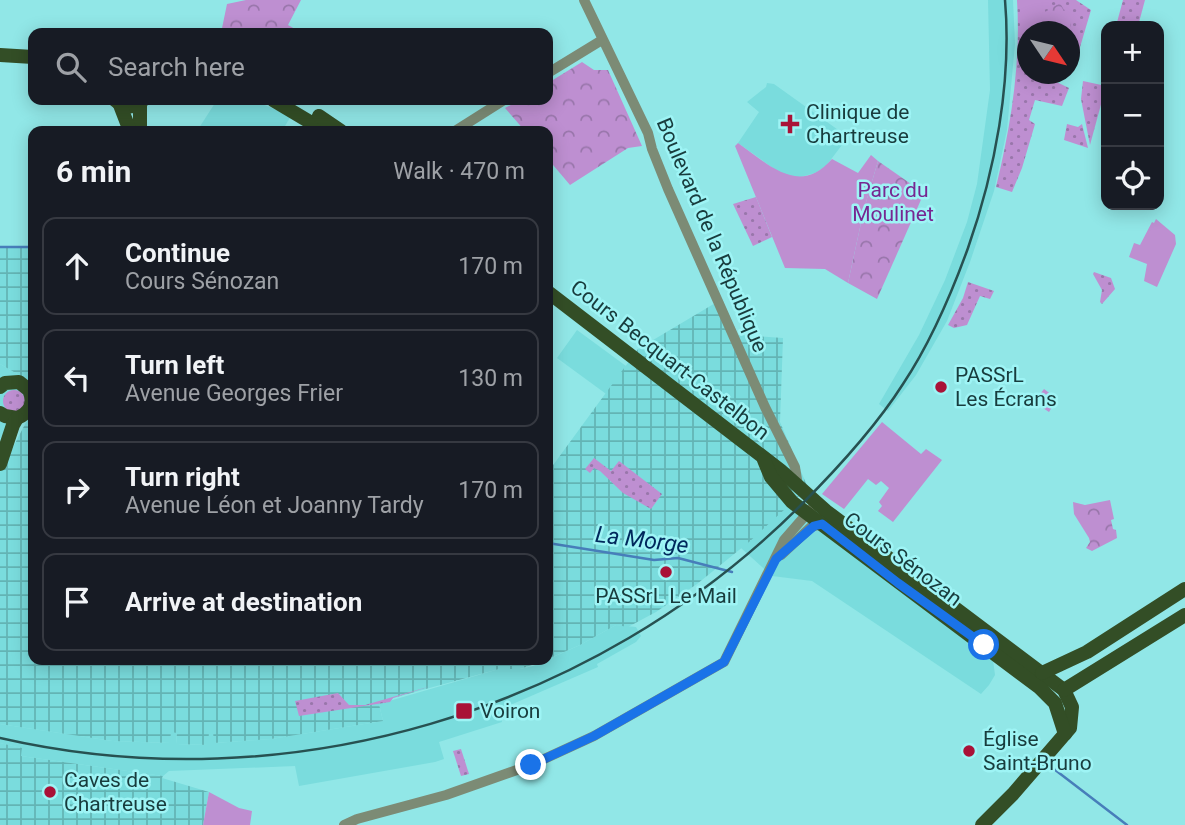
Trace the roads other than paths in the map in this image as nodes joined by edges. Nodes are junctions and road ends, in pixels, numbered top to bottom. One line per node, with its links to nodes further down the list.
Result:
1 (584, 0): 2 (street, Boulevard de la République)
2 (602, 40): 5 (street); 28 (street, Boulevard de la République)
3 (0, 55): 4 (main road)
4 (28, 57)
5 (553, 70)
6 (119, 105): 11 (main road)
7 (141, 105): 12 (main road)
8 (282, 105): 13 (main road)
9 (298, 105): 14 (main road)
10 (496, 105): 15 (street)
11 (128, 126)
12 (140, 126)
13 (317, 126)
14 (333, 126)
15 (464, 126)
16 (553, 297): 25 (main road, Cours Becquart-Castelbon)
17 (28, 376): 18 (main road)
18 (19, 382): 19 (main road); 20 (main road)
19 (0, 387)
20 (28, 388)
21 (28, 412): 23 (main road)
22 (0, 414): 23 (main road); 24 (main road)
23 (17, 418): 26 (main road)
24 (0, 438)
25 (764, 460): 27 (main road, Cours Becquart-Castelbon); 28 (main road, Cours Becquart-Castelbon)
26 (0, 464)
27 (771, 477): 28 (street, Cours Becquart-Castelbon); 29 (main road, Cours Becquart-Castelbon)
28 (799, 486): 29 (main road, Cours Becquart-Castelbon)
29 (812, 508): 30 (main road, Cours Sénozan); 31 (street); 34 (main road, Cours Sénozan)
30 (822, 524): 31 (street); 32 (main road, Cours Sénozan)
31 (776, 559): 39 (street)
32 (898, 583): 34 (main road); 38 (main road, Cours Sénozan)
33 (1185, 589): 36 (main road)
34 (952, 606): 37 (main road, Cours Sénozan)
35 (1185, 615): 38 (main road)
36 (1087, 652): 37 (main road); 38 (main road)
37 (1042, 673): 38 (main road, Cours Sénozan)
38 (1058, 689): 40 (main road)
39 (344, 825)
40 (982, 825)

